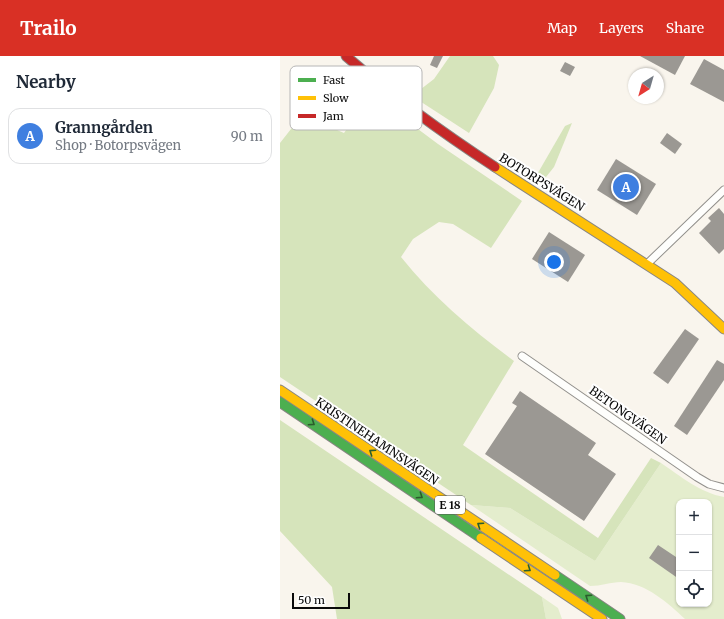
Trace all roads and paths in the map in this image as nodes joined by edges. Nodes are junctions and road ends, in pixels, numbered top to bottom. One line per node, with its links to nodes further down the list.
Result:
1 (346, 56): 2 (main road, BOTORPSVÄGEN)
2 (358, 66)
3 (422, 117): 5 (main road, BOTORPSVÄGEN)
4 (724, 190): 5 (street)
5 (647, 264): 6 (main road, BOTORPSVÄGEN)
6 (724, 330)
7 (522, 356): 10 (street, BETONGVÄGEN)
8 (280, 390): 12 (main road, KRISTINEHAMNSVÄGEN / E 18, one-way to 8)
9 (280, 402): 11 (main road, KRISTINEHAMNSVÄGEN / E 18, one-way to 11)
10 (724, 488)
11 (602, 619)
12 (620, 619)

